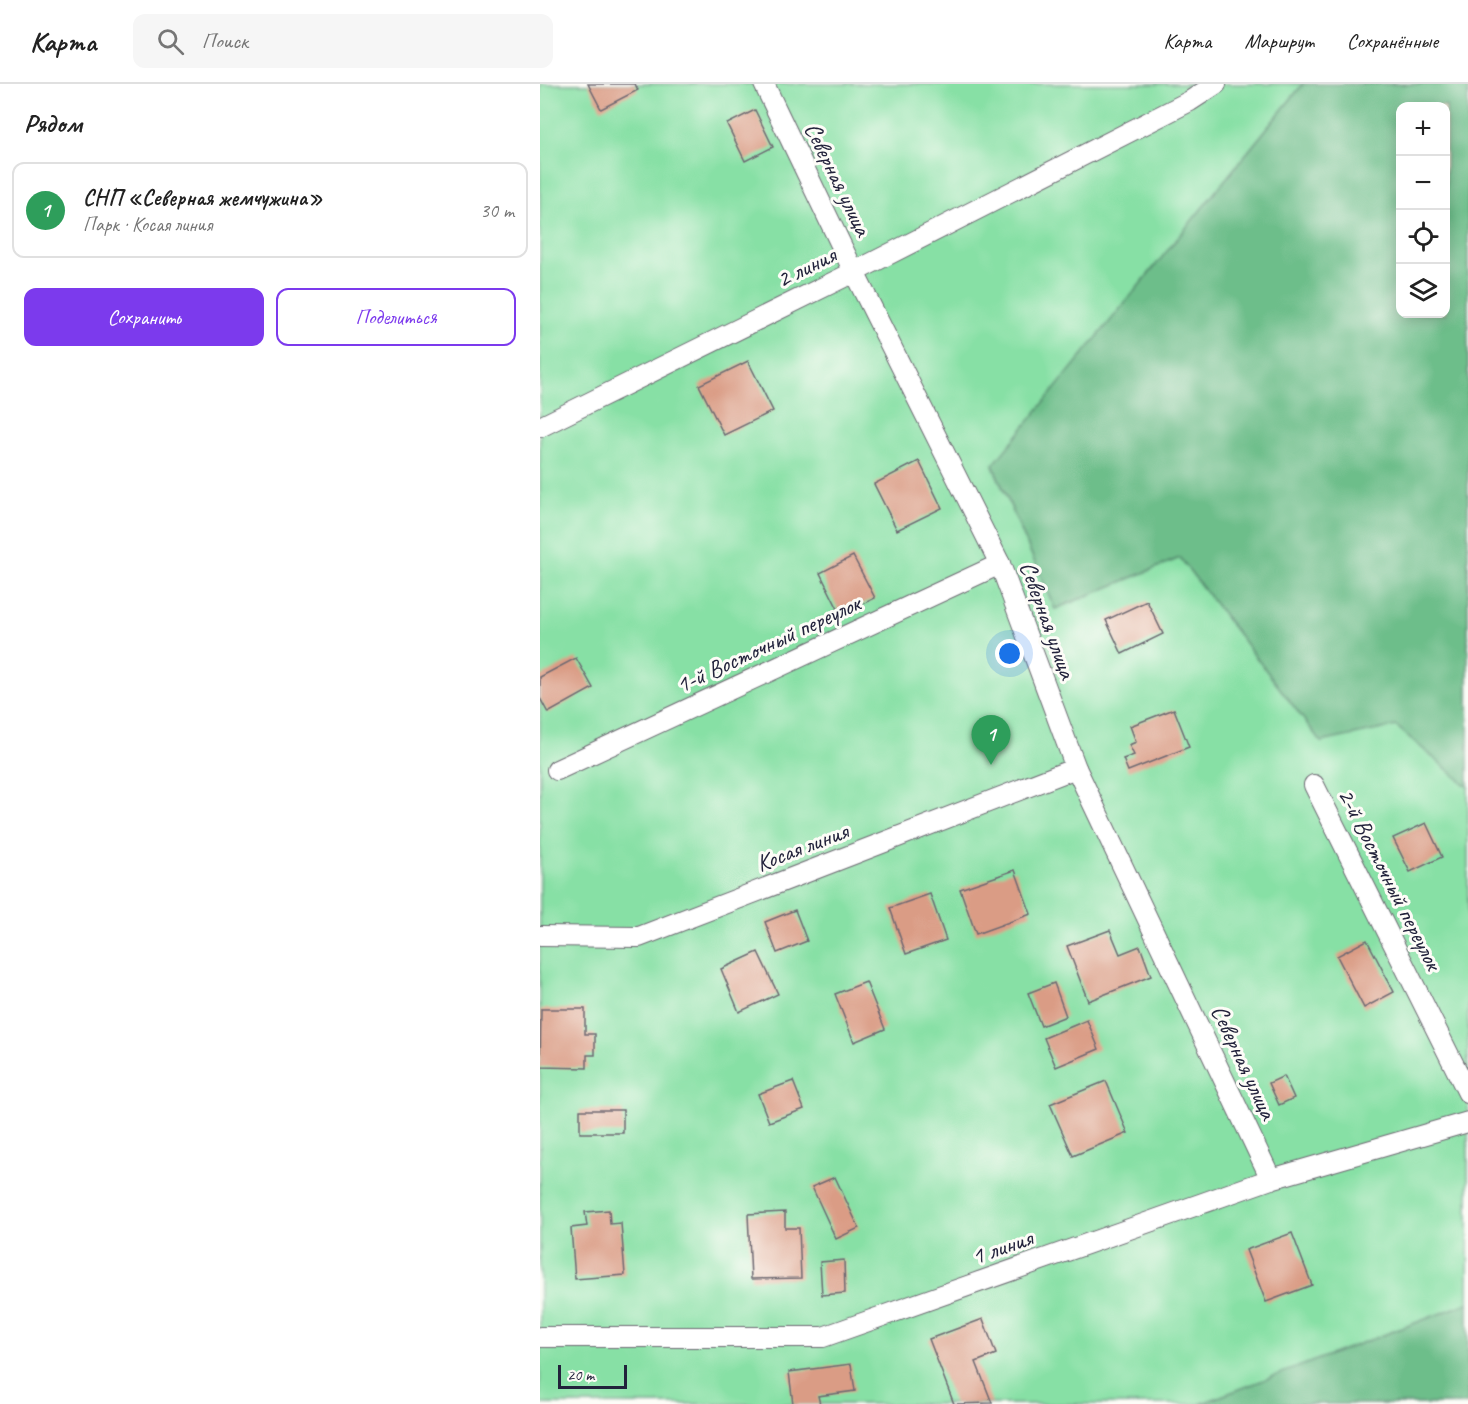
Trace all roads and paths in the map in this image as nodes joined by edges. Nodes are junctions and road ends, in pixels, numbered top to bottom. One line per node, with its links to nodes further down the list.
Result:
1 (764, 84): 3 (street, Северная улица)
2 (1216, 84): 3 (street, 2 линия)
3 (854, 272): 4 (street, 2 линия); 5 (street, Северная улица)
4 (540, 427)
5 (1000, 564): 6 (street, Северная улица); 7 (street, 1-й Восточный переулок)
6 (1076, 768): 9 (street, Косая линия); 12 (street, Северная улица)
7 (557, 770)
8 (1314, 785): 10 (street, 2-й Восточный переулок)
9 (540, 936)
10 (1468, 1093)
11 (1468, 1122): 12 (street, 1 линия)
12 (1271, 1179): 13 (street, 1 линия)
13 (540, 1337)

